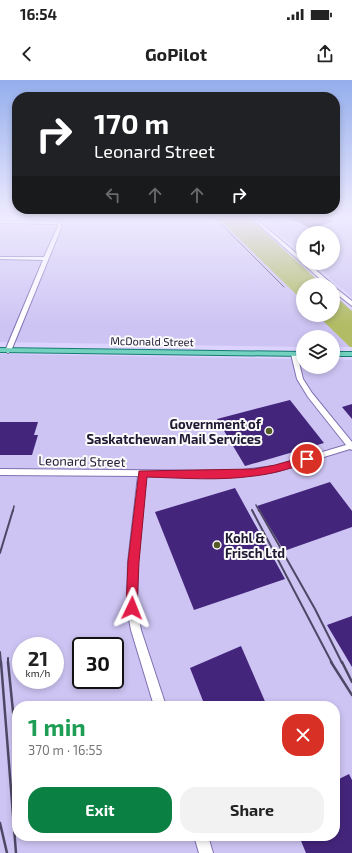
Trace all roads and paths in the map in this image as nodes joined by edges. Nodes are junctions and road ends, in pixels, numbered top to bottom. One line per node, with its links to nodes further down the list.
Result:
1 (49, 253): 3 (street)
2 (0, 258): 3 (street)
3 (47, 259): 8 (street)
4 (313, 270): 5 (street)
5 (322, 278)
6 (340, 294): 7 (street)
7 (352, 304)
8 (4, 350): 9 (main road, McDonald Street)
9 (294, 354): 12 (street)
10 (340, 354): 11 (main road)
11 (352, 354)
12 (352, 446): 14 (street, Leonard Street)
13 (0, 472): 14 (street, Leonard Street)
14 (142, 474): 15 (street)
15 (158, 701)
16 (202, 841): 17 (street)
17 (206, 853)

